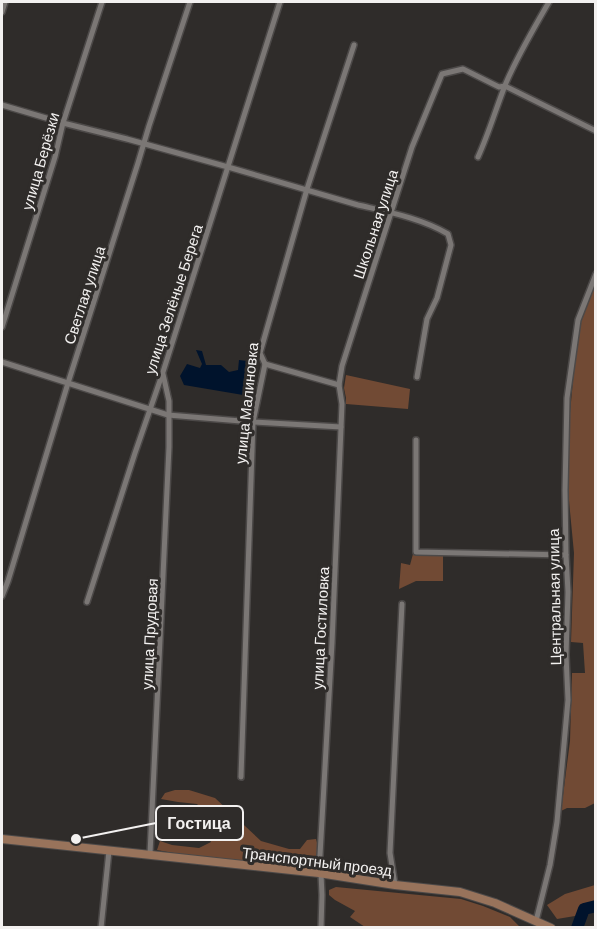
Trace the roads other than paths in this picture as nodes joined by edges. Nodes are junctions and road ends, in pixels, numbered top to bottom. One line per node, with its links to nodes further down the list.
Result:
1 (5, 2): 6 (street)
2 (102, 2): 10 (street, улица Берёзки)
3 (190, 2): 12 (street, Светлая улица)
4 (279, 2): 14 (street, улица Зелёные Берега)
5 (549, 2): 8 (street)
6 (2, 12)
7 (354, 45): 15 (street, улица Малиновка)
8 (505, 86): 11 (street); 13 (street); 16 (street, Школьная улица)
9 (2, 105): 10 (street)
10 (63, 123): 12 (street); 18 (street, улица Берёзки)
11 (596, 131)
12 (144, 144): 14 (street); 23 (street, Светлая улица)
13 (478, 157)
14 (228, 167): 15 (street); 21 (street, улица Зелёные Берега)
15 (308, 189): 16 (street); 20 (street, улица Малиновка)
16 (391, 213): 22 (street); 24 (street, Школьная улица)
17 (596, 274): 30 (street, Центральная улица)
18 (2, 327)
19 (2, 363): 23 (street)
20 (265, 364): 24 (street); 27 (street, улица Малиновка)
21 (163, 372): 25 (street, улица Зелёные Берега); 26 (street, улица Прудовая)
22 (417, 377)
23 (68, 383): 25 (street); 31 (street, Светлая улица)
24 (339, 385): 28 (street, улица Гостиловка)
25 (150, 410): 26 (street); 32 (street, улица Зелёные Берега)
26 (168, 415): 27 (street); 37 (street, улица Прудовая)
27 (253, 422): 28 (street); 34 (street, улица Малиновка)
28 (341, 427): 38 (street, улица Гостиловка)
29 (416, 440): 30 (street)
30 (566, 555): 40 (street, Центральная улица)
31 (2, 596)
32 (87, 602)
33 (402, 604): 39 (street)
34 (241, 777)
35 (2, 839): 36 (main road, Транспортный проезд)
36 (109, 851): 37 (main road, Транспортный проезд); 41 (street)
37 (150, 854): 38 (main road, Транспортный проезд)
38 (320, 873): 39 (main road, Транспортный проезд); 42 (street, улица Гостиловка)
39 (395, 885): 40 (main road, Транспортный проезд)
40 (536, 921): 43 (main road, Транспортный проезд)
41 (103, 927)
42 (321, 927)
43 (551, 927)

